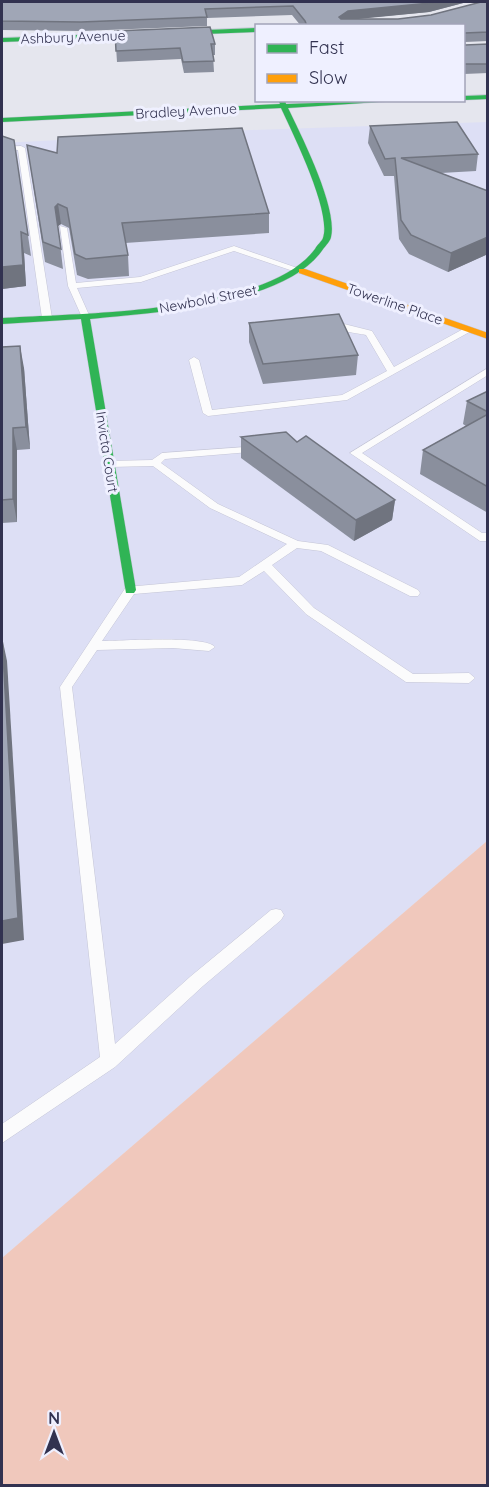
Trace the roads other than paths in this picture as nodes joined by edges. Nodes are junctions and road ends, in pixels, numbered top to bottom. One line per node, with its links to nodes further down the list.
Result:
1 (255, 33): 2 (street, Ashbury Avenue)
2 (2, 40)
3 (488, 97): 4 (street)
4 (465, 98)
5 (344, 102): 6 (street, Bradley Avenue)
6 (282, 104): 7 (street, Bradley Avenue); 10 (street, Newbold Street)
7 (2, 120)
8 (2, 149): 13 (lane)
9 (63, 228): 11 (lane)
10 (302, 271): 11 (lane); 12 (street, Newbold Street); 16 (street, Towerline Place)
11 (72, 286): 12 (lane)
12 (85, 315): 13 (street, Newbold Street); 23 (street, Invicta Court)
13 (47, 318): 14 (street, Newbold Street)
14 (2, 321)
15 (317, 328): 20 (lane)
16 (468, 330): 17 (street, Towerline Place); 20 (lane)
17 (488, 336)
18 (194, 360): 20 (lane)
19 (488, 371): 24 (lane)
20 (392, 372)
21 (269, 448): 22 (lane)
22 (155, 463): 23 (lane); 25 (lane)
23 (109, 464): 27 (street, Invicta Court)
24 (488, 537)
25 (295, 544): 26 (lane); 28 (lane)
26 (265, 565): 27 (lane); 31 (lane)
27 (130, 590): 29 (lane)
28 (414, 593)
29 (93, 646): 30 (lane); 33 (lane)
30 (209, 647)
31 (469, 678)
32 (276, 915): 33 (lane)
33 (109, 1061): 34 (lane)
34 (2, 1134)

